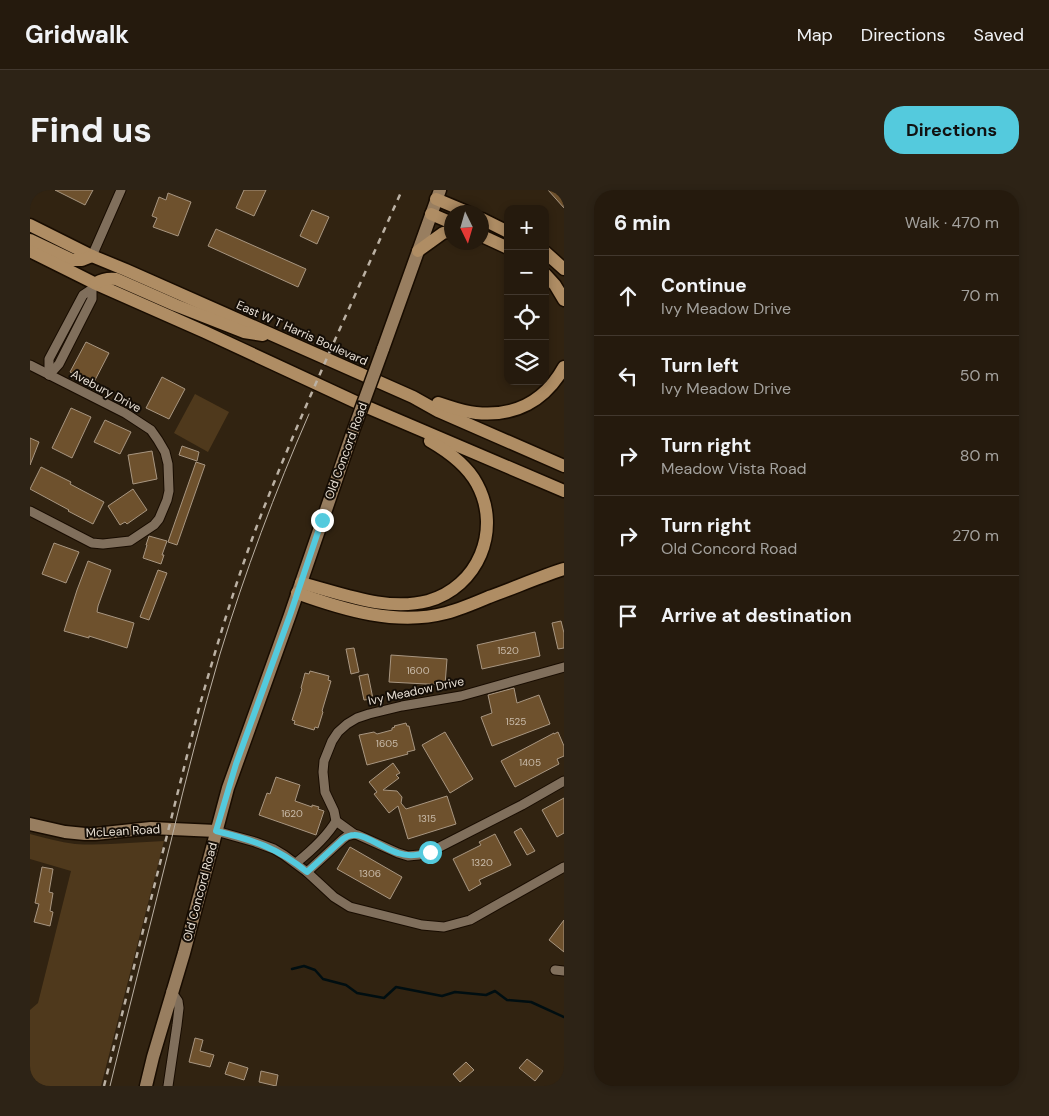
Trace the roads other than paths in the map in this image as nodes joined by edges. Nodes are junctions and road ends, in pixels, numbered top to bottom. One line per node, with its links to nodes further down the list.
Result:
1 (121, 190): 15 (street)
2 (438, 194): 3 (main road); 4 (street, Old Concord Road)
3 (456, 205)
4 (431, 214): 5 (main road); 14 (street, Old Concord Road)
5 (444, 220)
6 (489, 222): 8 (main road)
7 (30, 225): 15 (main road, East W T Harris Boulevard)
8 (504, 230)
9 (444, 233): 14 (main road)
10 (489, 239): 12 (main road)
11 (30, 240): 15 (main road)
12 (504, 246)
13 (30, 251): 19 (main road)
14 (418, 251): 31 (street, Old Concord Road, bridge)
15 (92, 256): 21 (main road, East W T Harris Boulevard)
16 (549, 256): 17 (main road)
17 (564, 269)
18 (549, 278): 20 (main road)
19 (94, 286): 21 (main road); 24 (street, Avebury Drive); 24 (street); 26 (main road)
20 (564, 300)
21 (278, 337): 25 (main road, East W T Harris Boulevard)
22 (30, 365): 24 (street, Avebury Drive)
23 (564, 367): 25 (main road)
24 (49, 375): 29 (street, Avebury Drive)
25 (413, 397): 27 (main road, East W T Harris Boulevard)
26 (390, 416): 28 (main road); 31 (main road)
27 (564, 466)
28 (564, 492)
29 (30, 511)
30 (564, 569): 31 (main road)
31 (299, 588): 36 (street, Old Concord Road)
32 (564, 667): 34 (street, Ivy Meadow Drive)
33 (564, 781): 37 (street)
34 (336, 821): 37 (street); 38 (street)
35 (30, 824): 36 (street, McLean Road)
36 (216, 831): 38 (street); 41 (street, Old Concord Road)
37 (354, 834): 40 (street)
38 (296, 863): 40 (street)
39 (564, 867): 40 (street)
40 (307, 872)
41 (171, 991): 42 (street); 43 (street, Old Concord Road)
42 (171, 1085)
43 (146, 1086)

